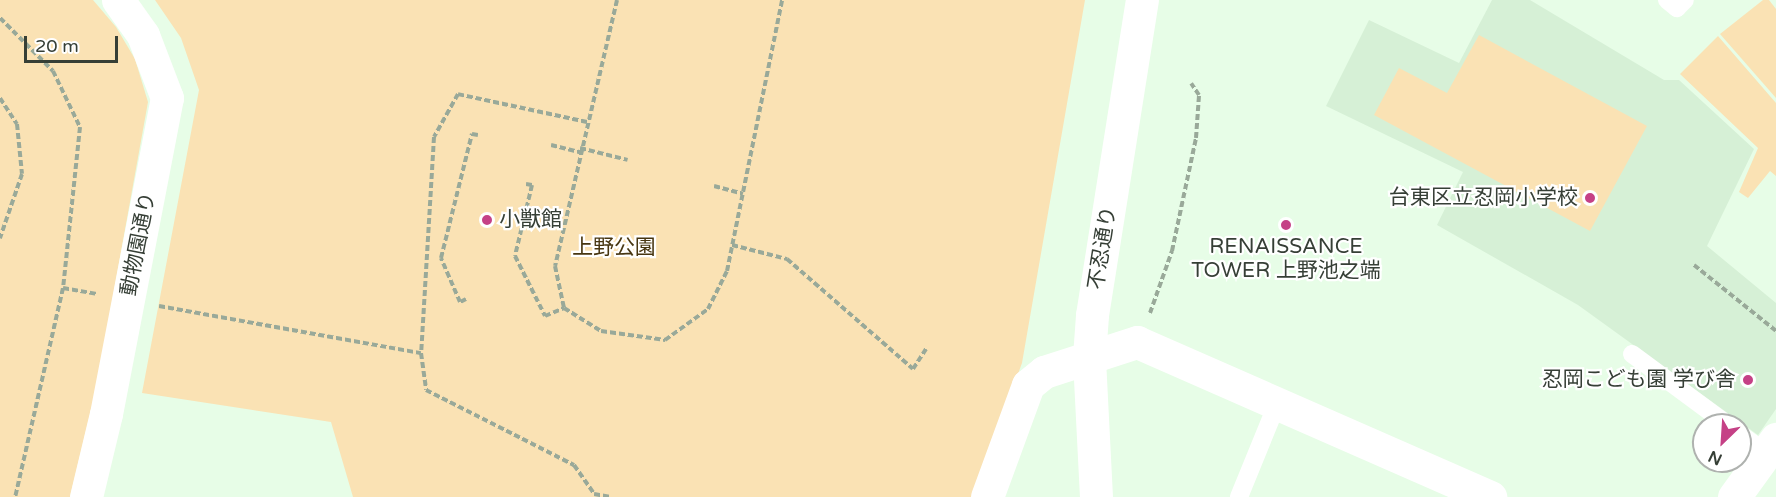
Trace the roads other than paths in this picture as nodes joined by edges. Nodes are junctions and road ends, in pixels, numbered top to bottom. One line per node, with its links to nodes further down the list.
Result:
1 (118, 0): 11 (street, 動物園通り)
2 (1142, 0): 6 (street, 不忍通り)
3 (1667, 0): 4 (lane)
4 (1685, 0)
5 (1632, 354): 8 (lane)
6 (1089, 357): 7 (street); 12 (street); 13 (street, 不忍通り)
7 (1277, 404): 14 (lane); 15 (street)
8 (1712, 413)
9 (1752, 439): 10 (lane)
10 (1771, 446): 16 (street)
11 (86, 497)
12 (987, 497)
13 (1096, 497)
14 (1239, 497)
15 (1490, 497)
16 (1734, 497)

